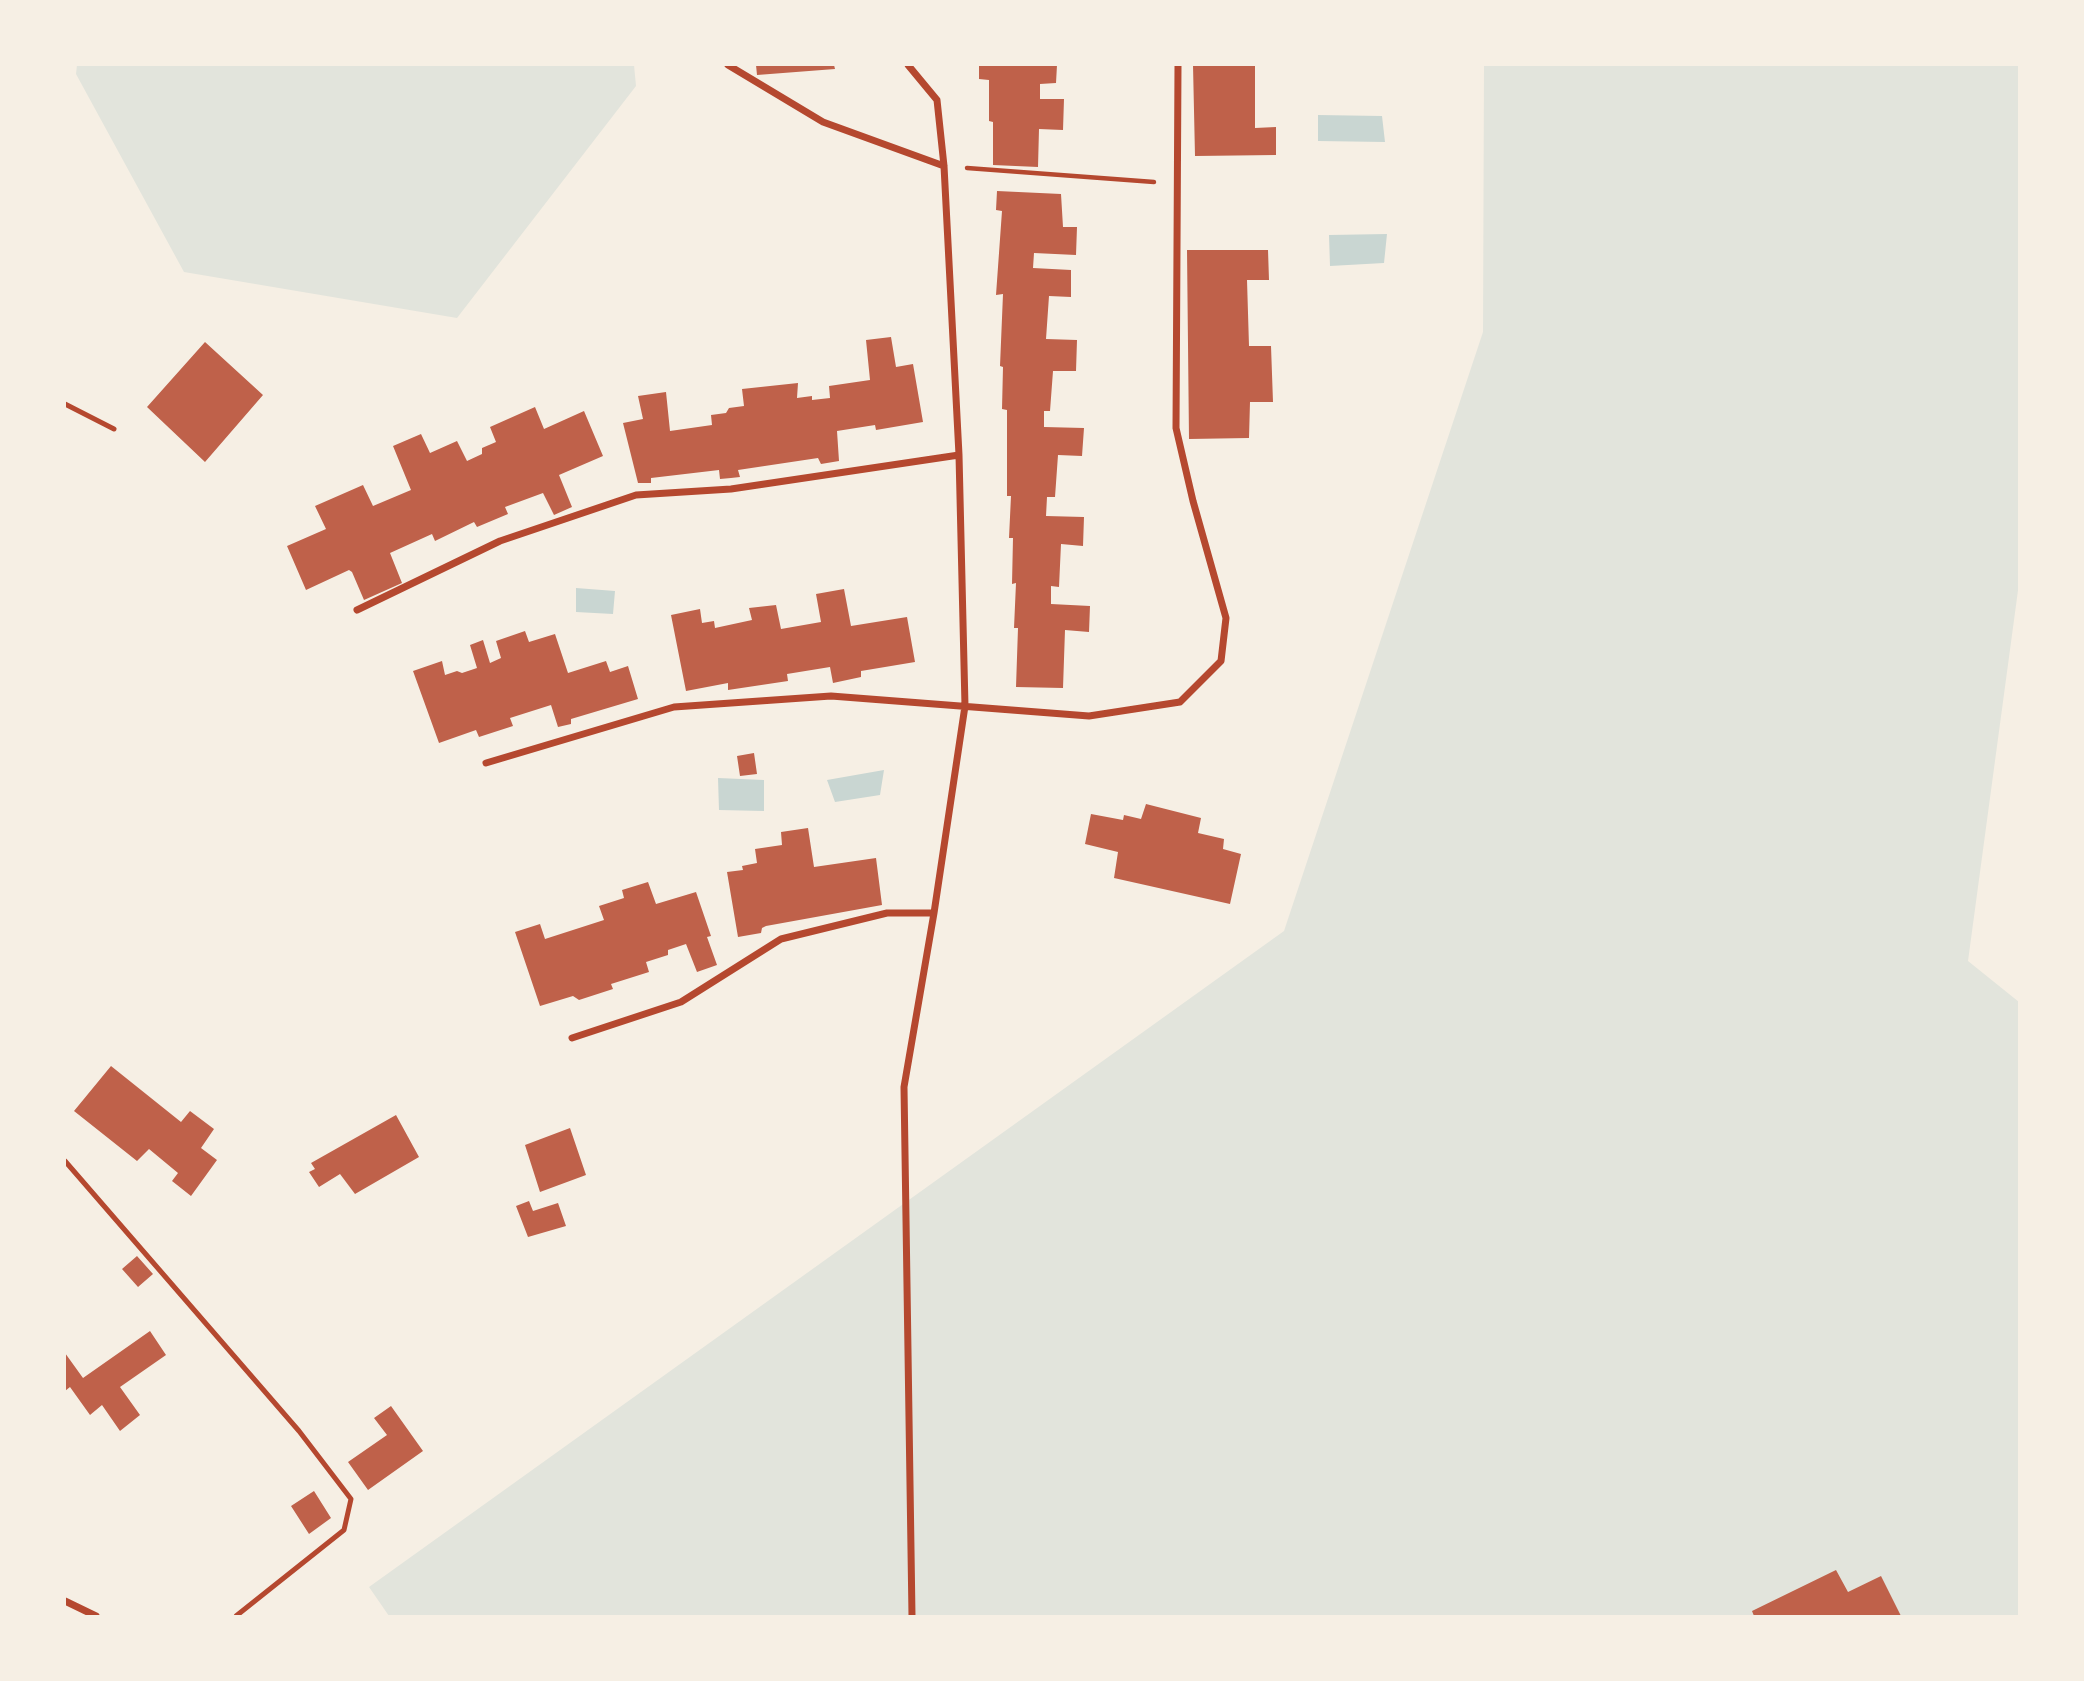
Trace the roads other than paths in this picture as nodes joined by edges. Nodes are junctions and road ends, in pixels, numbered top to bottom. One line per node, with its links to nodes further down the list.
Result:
1 (728, 65): 4 (street)
2 (908, 65): 4 (street)
3 (1178, 65): 9 (street)
4 (944, 166): 7 (street)
5 (65, 404): 6 (lane)
6 (114, 429)
7 (959, 455): 8 (street); 9 (street)
8 (357, 610)
9 (965, 706): 10 (street); 11 (street)
10 (486, 763)
11 (934, 913): 12 (street); 17 (street)
12 (572, 1038)
13 (65, 1161): 16 (lane)
14 (65, 1601): 15 (street)
15 (96, 1616)
16 (236, 1616)
17 (912, 1616)

